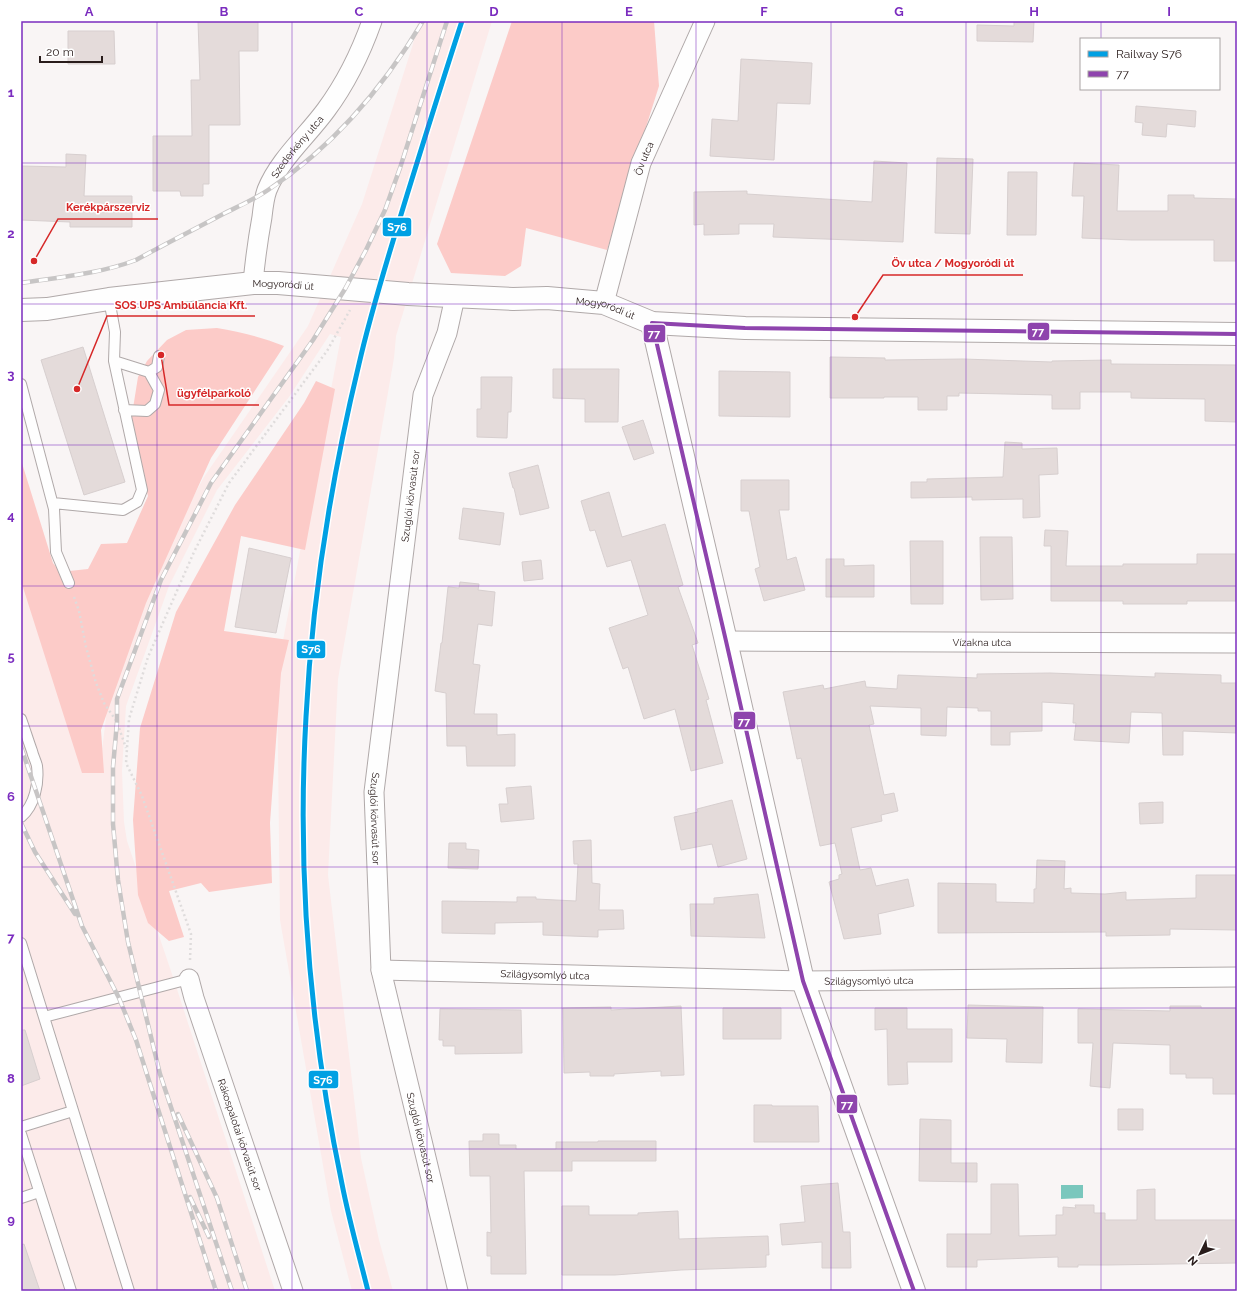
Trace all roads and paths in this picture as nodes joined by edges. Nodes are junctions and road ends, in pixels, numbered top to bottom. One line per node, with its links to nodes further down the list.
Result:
1 (372, 21): 3 (street, Szederkény utca)
2 (705, 21): 7 (street, Öv utca)
3 (253, 283): 4 (street, Mogyoródi út); 6 (street, Mogyoródi út)
4 (361, 290): 5 (street, Mogyoródi út); 21 (path)
5 (455, 297): 7 (street, Mogyoródi út); 24 (street, Szuglói körvasút sor)
6 (109, 299): 8 (street, Mogyoródi út); 12 (lane)
7 (604, 303): 9 (street, Mogyoródi út)
8 (22, 310)
9 (652, 323): 10 (street, Mogyoródi út); 18 (street)
10 (1237, 334)
11 (159, 356): 13 (lane)
12 (114, 361): 13 (lane); 15 (lane)
13 (149, 372): 15 (lane)
14 (21, 384): 16 (lane)
15 (124, 410): 16 (lane)
16 (53, 503): 17 (lane)
17 (70, 583): 21 (path)
18 (726, 641): 19 (street, Vízakna utca); 27 (street)
19 (1237, 643)
20 (21, 719): 22 (lane)
21 (127, 750): 25 (path)
22 (21, 817)
23 (21, 943): 28 (lane)
24 (381, 970): 27 (street, Szilágysomlyó utca); 37 (street, Szuglói körvasút sor)
25 (190, 971): 28 (lane); 36 (street, Rákospalotai körvasút sor)
26 (1237, 978): 27 (street, Szilágysomlyó utca)
27 (803, 981): 38 (street)
28 (44, 1017): 29 (lane)
29 (73, 1111): 30 (lane); 35 (lane)
30 (21, 1127)
31 (21, 1134): 32 (lane)
32 (40, 1192): 33 (lane); 34 (lane)
33 (21, 1198)
34 (71, 1291)
35 (129, 1291)
36 (293, 1291)
37 (458, 1291)
38 (914, 1291)

